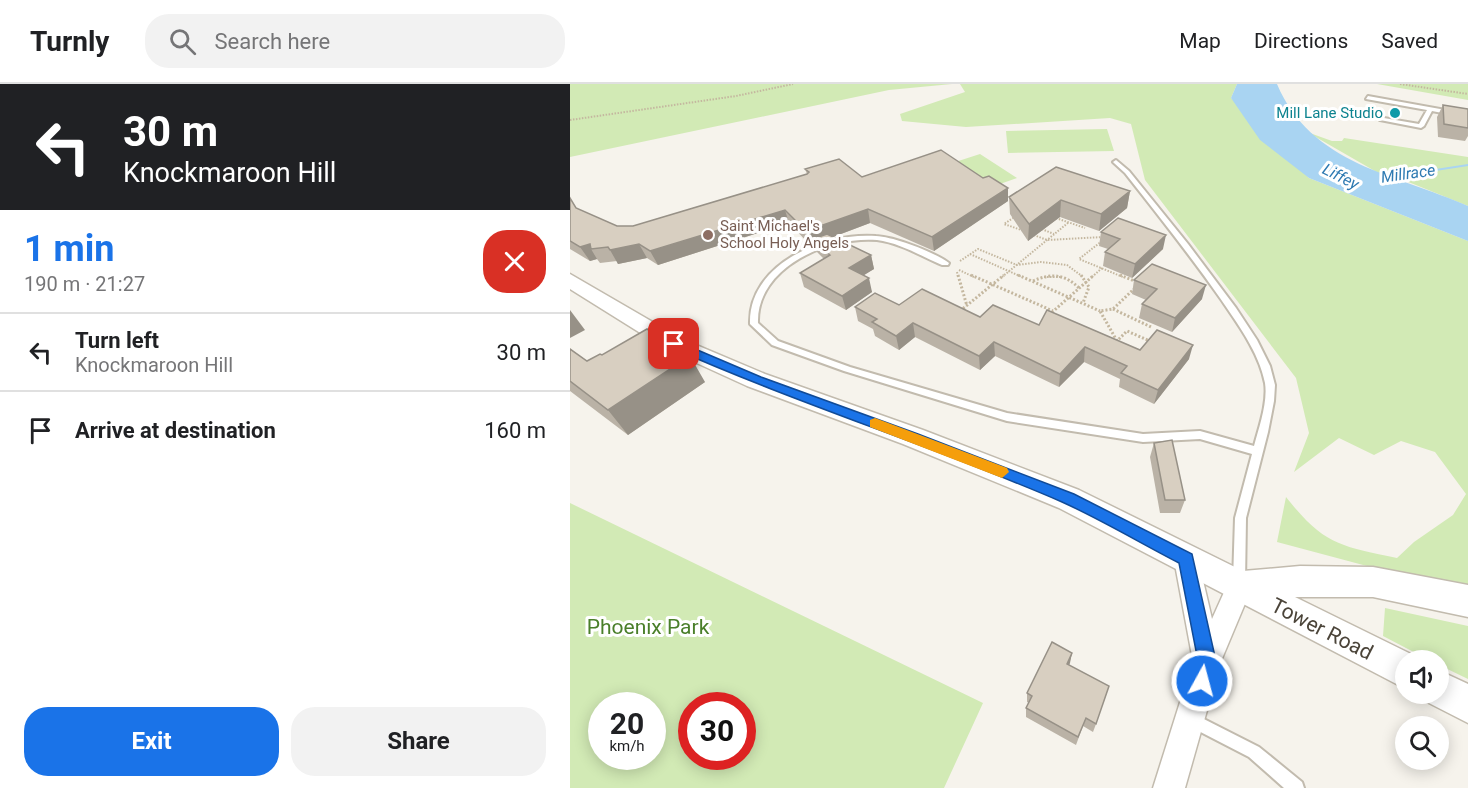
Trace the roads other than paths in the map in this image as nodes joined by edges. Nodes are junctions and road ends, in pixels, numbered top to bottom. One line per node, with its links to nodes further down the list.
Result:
1 (1368, 98): 2 (lane)
2 (1430, 109): 3 (lane); 4 (lane)
3 (1468, 116)
4 (1380, 118)
5 (1116, 162): 8 (lane)
6 (945, 263): 8 (lane)
7 (570, 280): 9 (street, Tower Road)
8 (1258, 452): 10 (lane)
9 (1186, 559): 10 (street, Tower Road); 12 (street)
10 (1239, 587): 11 (street); 12 (street); 13 (street, Tower Road)
11 (1468, 601)
12 (1207, 661): 16 (street)
13 (1395, 665)
14 (1449, 694): 15 (street)
15 (1468, 704)
16 (1191, 720): 17 (street); 18 (lane)
17 (1169, 788)
18 (1296, 788)

